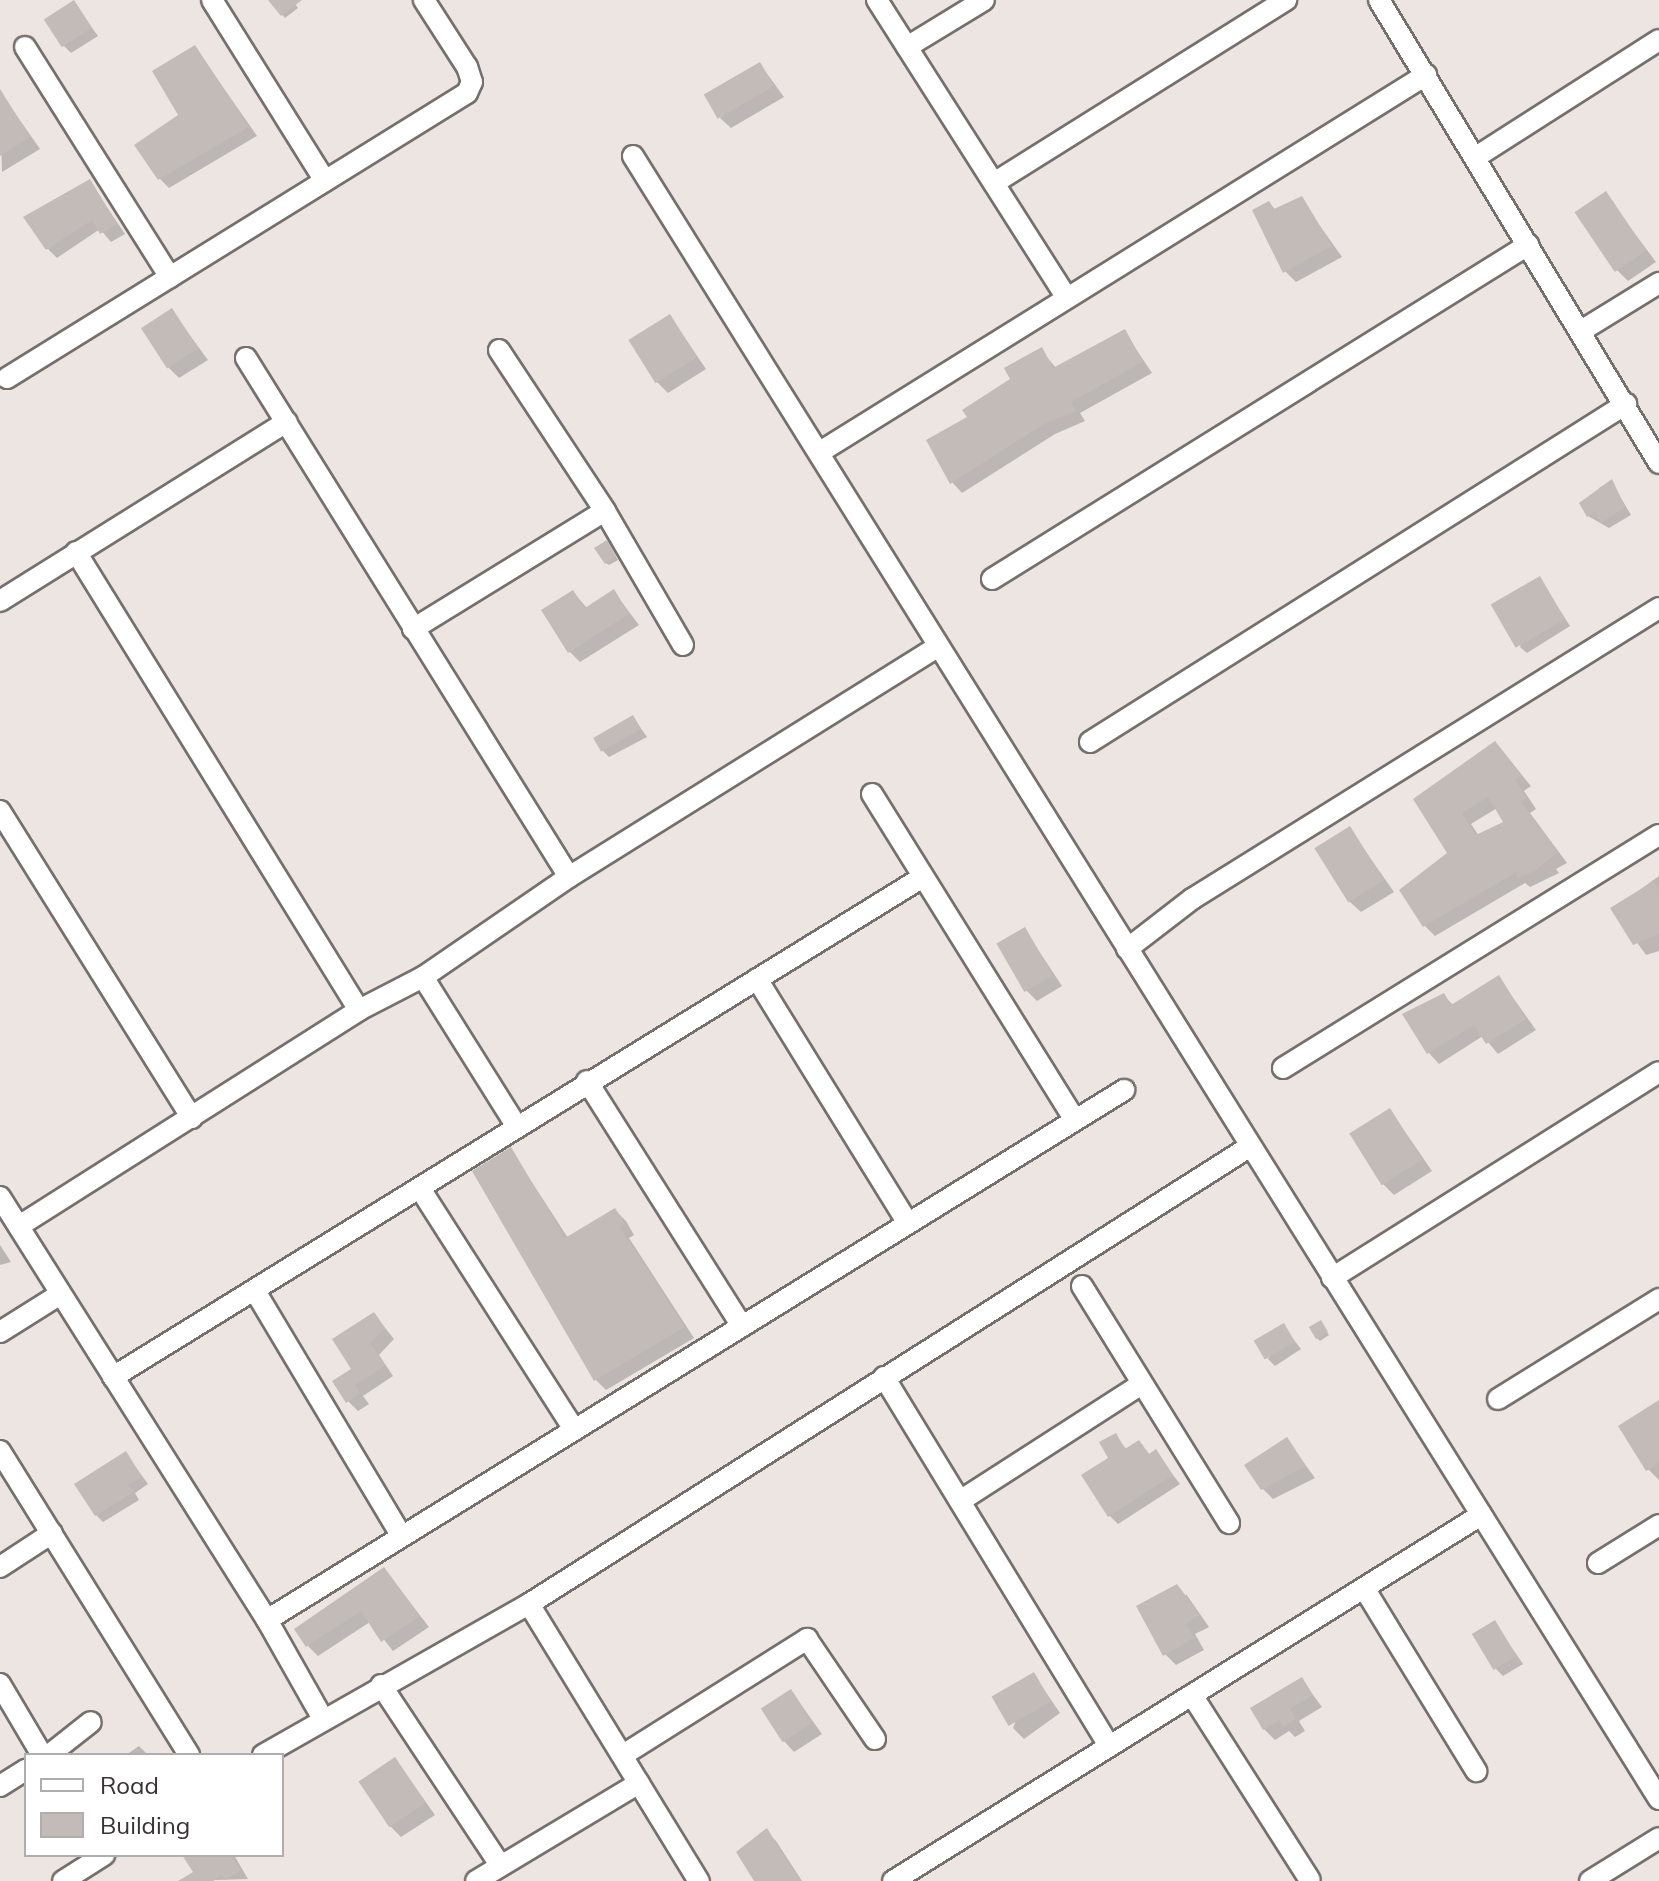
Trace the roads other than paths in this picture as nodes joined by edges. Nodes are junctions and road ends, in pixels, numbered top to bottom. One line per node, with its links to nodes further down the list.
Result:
1 (212, 0): 13 (street)
2 (424, 0): 13 (street)
3 (877, 0): 9 (street)
4 (984, 0): 9 (street)
5 (1286, 0): 14 (street)
6 (1379, 0): 10 (street)
7 (1659, 40): 12 (street)
8 (25, 47): 16 (street)
9 (907, 47): 14 (street)
10 (1426, 75): 12 (street); 18 (street)
11 (633, 156): 25 (street)
12 (1476, 157): 15 (street)
13 (325, 181): 16 (street)
14 (994, 183): 18 (street)
15 (1528, 245): 19 (street); 29 (street)
16 (170, 277): 22 (street)
17 (1659, 283): 19 (street)
18 (1067, 298): 25 (street)
19 (1581, 331): 23 (street)
20 (499, 350): 27 (street)
21 (246, 358): 24 (street)
22 (2, 376)
23 (1626, 404): 26 (street); 35 (street)
24 (287, 422): 28 (street); 32 (street)
25 (820, 452): 34 (street)
26 (1659, 463)
27 (605, 511): 32 (street); 33 (street)
28 (76, 552): 30 (street); 44 (street)
29 (992, 579)
30 (0, 601)
31 (1659, 608): 41 (street)
32 (413, 629): 39 (street)
33 (683, 645)
34 (938, 646): 39 (street); 41 (street)
35 (1090, 742)
36 (872, 794): 40 (street)
37 (0, 811): 49 (street)
38 (1659, 835): 45 (street)
39 (569, 877): 42 (street)
40 (923, 877): 43 (street); 50 (street)
41 (1127, 949): 52 (street)
42 (423, 977): 44 (street); 51 (street)
43 (757, 979): 47 (street); 55 (street)
44 (359, 1010): 49 (street)
45 (1283, 1068)
46 (1659, 1072): 57 (street)
47 (587, 1081): 51 (street); 62 (street)
48 (1124, 1090): 50 (street)
49 (192, 1118): 56 (street)
50 (1074, 1119): 55 (street)
51 (516, 1125): 53 (street)
52 (1249, 1147): 57 (street); 65 (street)
53 (421, 1190): 59 (street); 68 (street)
54 (0, 1197): 56 (street)
55 (907, 1222): 62 (street)
56 (19, 1226): 60 (street)
57 (1332, 1278): 71 (street)
58 (1082, 1286): 66 (street)
59 (255, 1291): 64 (street); 75 (street)
60 (59, 1295): 63 (street); 64 (street)
61 (1659, 1299): 67 (street)
62 (742, 1326): 68 (street)
63 (0, 1332)
64 (113, 1377): 80 (street)
65 (884, 1377): 70 (street); 79 (street)
66 (1140, 1385): 70 (street); 72 (street)
67 (1498, 1399)
68 (573, 1428): 75 (street)
69 (0, 1451): 74 (street)
70 (960, 1501): 87 (street)
71 (1481, 1515): 78 (street); 97 (street)
72 (1229, 1523)
73 (1659, 1525): 76 (street)
74 (52, 1533): 77 (street); 90 (street)
75 (401, 1535): 80 (street)
76 (1598, 1563)
77 (0, 1567)
78 (1364, 1588): 83 (street); 94 (street)
79 (529, 1604): 82 (street); 92 (street)
80 (267, 1620): 84 (street)
81 (0, 1684): 88 (street)
82 (381, 1685): 84 (street); 100 (street)
83 (1192, 1695): 87 (street); 101 (street)
84 (323, 1719): 91 (street)
85 (91, 1722): 89 (street)
86 (875, 1739): 92 (street)
87 (1109, 1746): 105 (street)
88 (41, 1753)
89 (52, 1753)
90 (188, 1753)
91 (266, 1753)
92 (623, 1755): 95 (street)
93 (24, 1771): 96 (street)
94 (1476, 1771)
95 (639, 1783): 100 (street); 104 (street)
96 (0, 1786)
97 (1659, 1799)
98 (1659, 1838): 106 (street)
99 (101, 1857): 102 (street)
100 (499, 1863): 103 (street)
101 (1310, 1880)
102 (63, 1881)
103 (476, 1881)
104 (699, 1881)
105 (893, 1881)
106 (1590, 1881)

